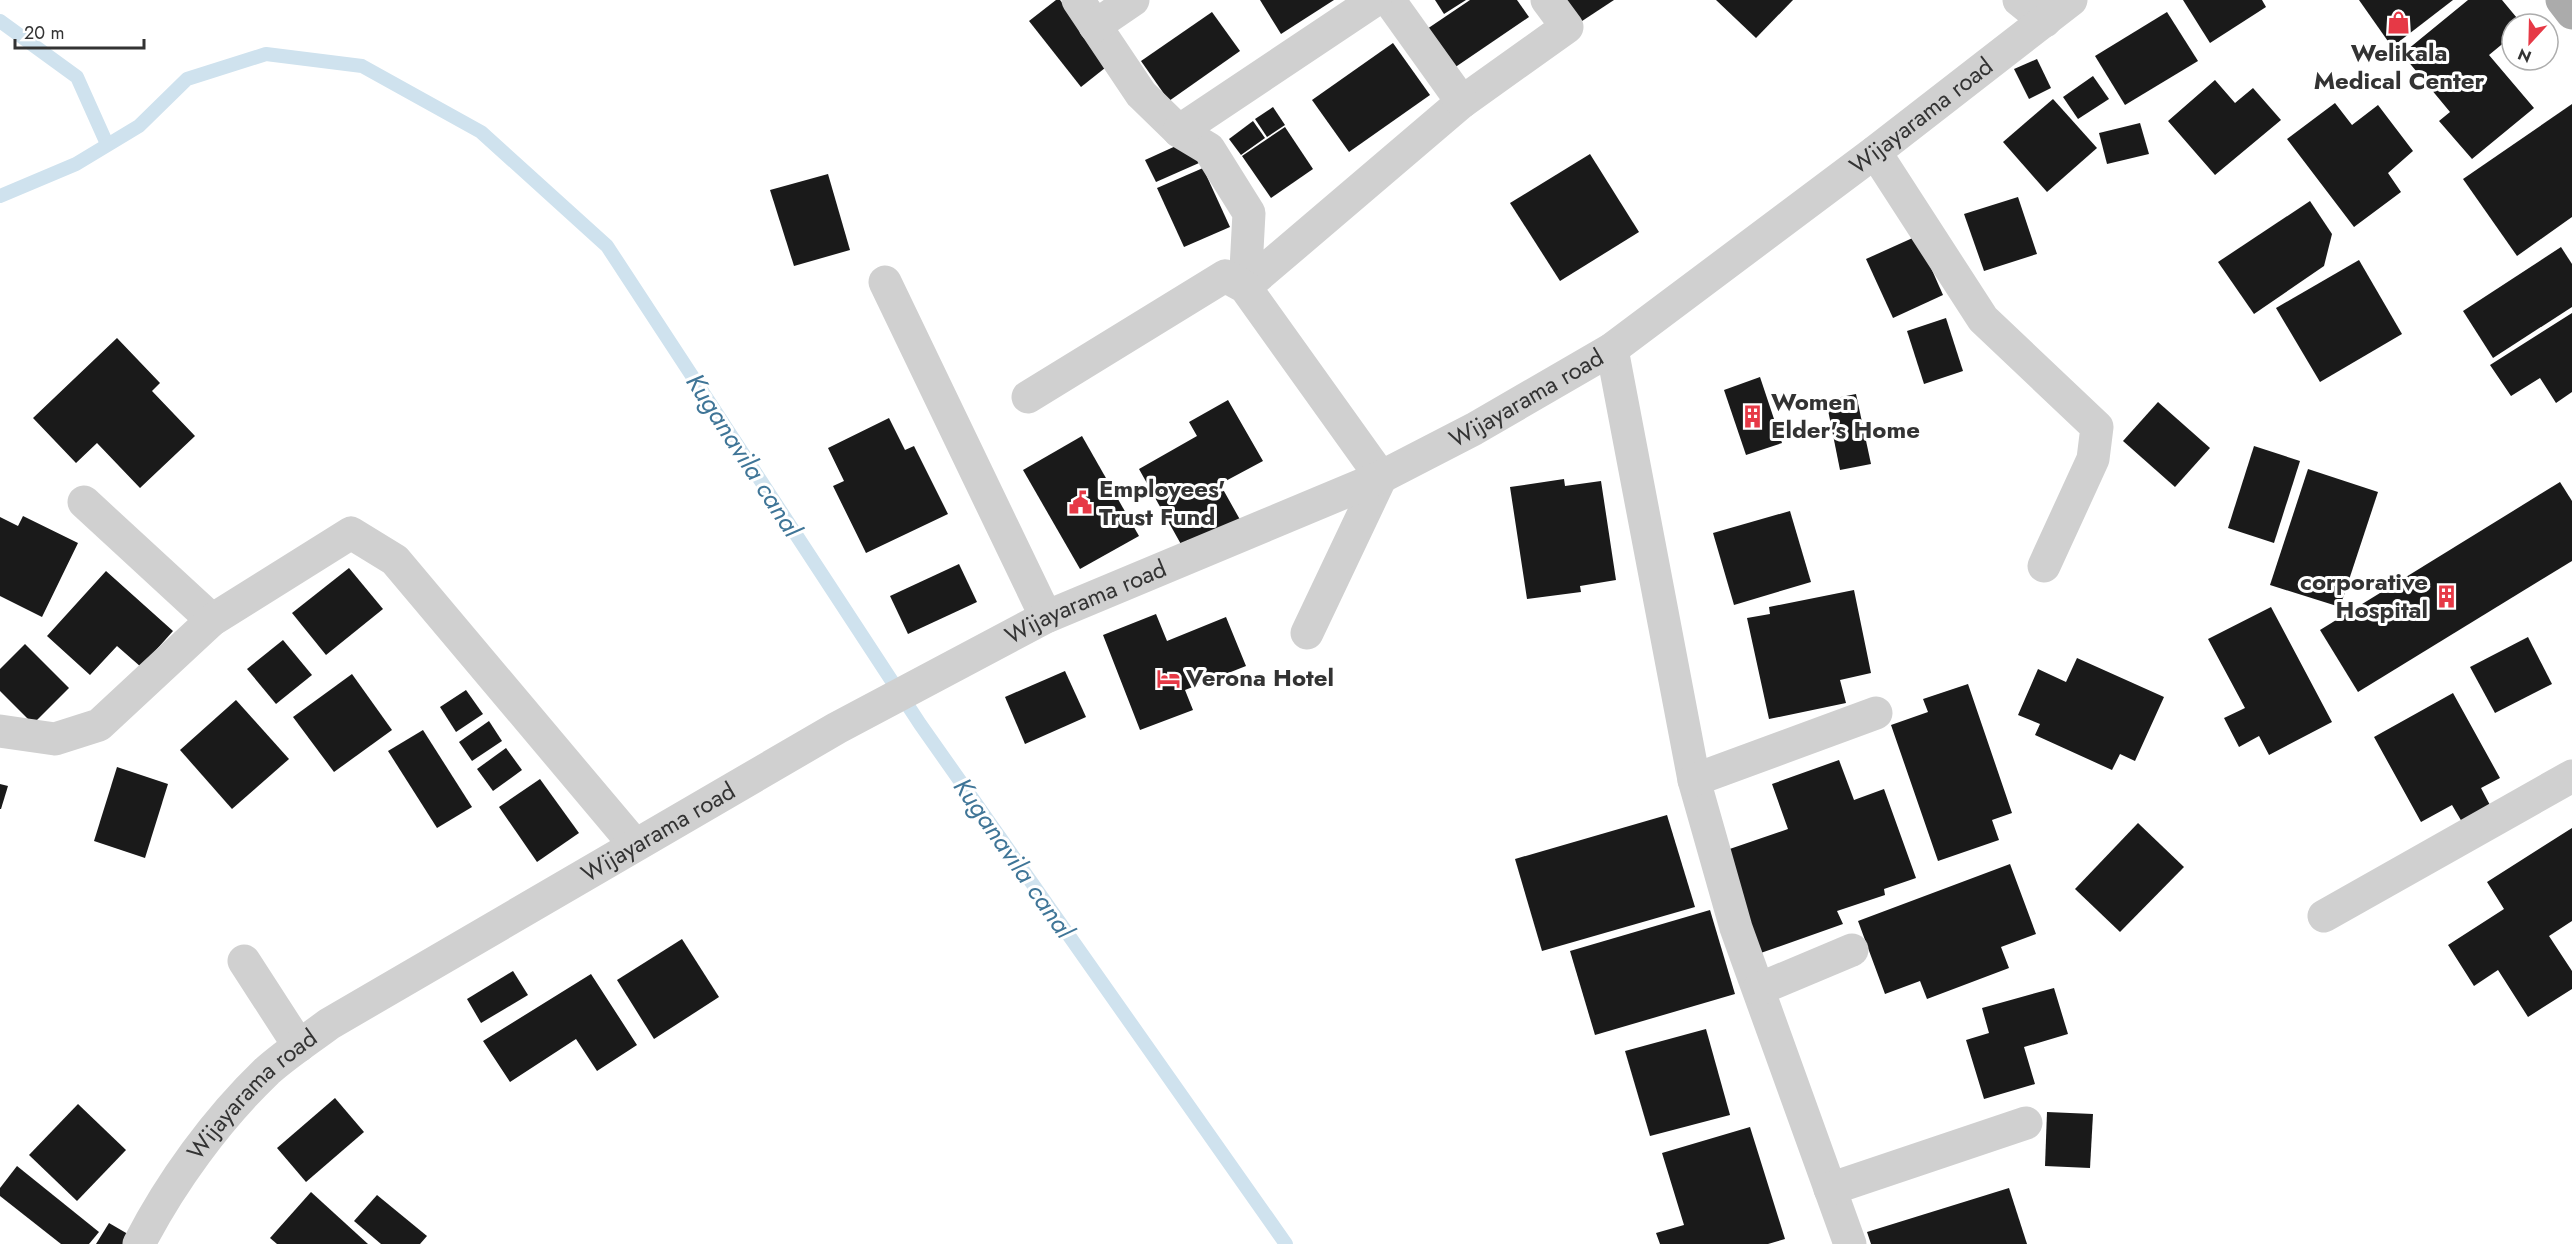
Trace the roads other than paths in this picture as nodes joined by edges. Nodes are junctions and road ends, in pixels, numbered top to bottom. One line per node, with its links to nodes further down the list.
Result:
1 (1133, 0): 8 (street)
2 (1375, 0): 12 (street)
3 (1389, 0): 11 (street)
4 (1547, 0): 11 (street)
5 (2019, 0): 10 (street)
6 (2071, 0): 10 (street, Wijayarama road)
7 (2562, 0): 9 (main road)
8 (1087, 13): 12 (street)
9 (2572, 13)
10 (2045, 21): 13 (street, Wijayarama road)
11 (1462, 102): 15 (street)
12 (1179, 131): 15 (street)
13 (1875, 152): 16 (street, Wijayarama road); 20 (street)
14 (885, 282): 21 (street)
15 (1245, 286): 17 (street); 18 (street)
16 (1612, 349): 18 (street, Wijayarama road); 27 (street)
17 (1028, 397)
18 (1381, 477): 21 (street, Wijayarama road); 23 (street)
19 (84, 502): 22 (street)
20 (2044, 566)
21 (1046, 617): 28 (street, Wijayarama road)
22 (212, 620): 25 (street); 28 (street)
23 (1307, 633)
24 (1876, 713): 27 (street)
25 (0, 730)
26 (2572, 776): 29 (street)
27 (1694, 780): 32 (street)
28 (635, 845): 33 (street, Wijayarama road)
29 (2324, 916)
30 (1852, 950): 32 (street)
31 (244, 961): 33 (street)
32 (1759, 989): 35 (street)
33 (299, 1046): 36 (street, Wijayarama road)
34 (2026, 1123): 35 (street)
35 (1830, 1189): 37 (street)
36 (139, 1244)
37 (1850, 1244)

